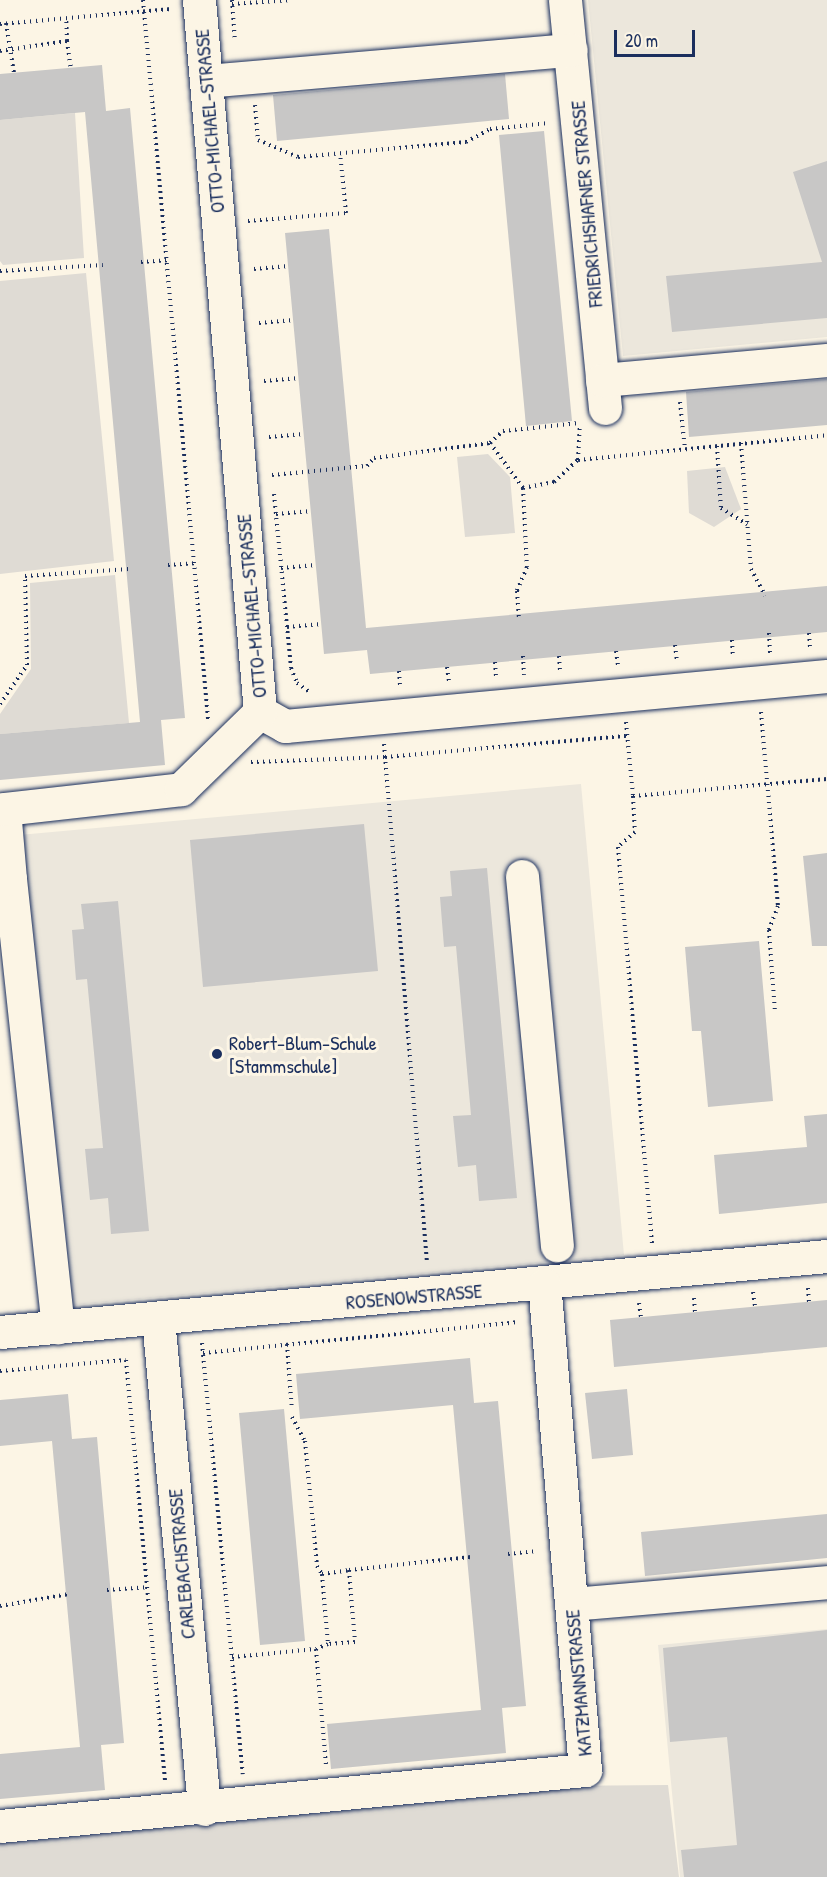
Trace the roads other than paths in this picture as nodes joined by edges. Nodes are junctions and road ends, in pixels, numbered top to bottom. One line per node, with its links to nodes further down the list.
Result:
1 (565, 0): 3 (street, FRIEDRICHSHAFNER STRASSE)
2 (199, 3): 4 (street, OTTO-MICHAEL-STRASSE)
3 (571, 50): 4 (street); 5 (street, FRIEDRICHSHAFNER STRASSE)
4 (232, 79): 7 (street, OTTO-MICHAEL-STRASSE)
5 (827, 360)
6 (827, 676): 7 (street, OTTO-MICHAEL-STRASSE)
7 (260, 712): 9 (street)
8 (522, 876): 10 (street)
9 (5, 879): 14 (street)
10 (557, 1245)
11 (827, 1256): 12 (street, ROSENOWSTRASSE)
12 (544, 1285): 13 (street, ROSENOWSTRASSE); 17 (street, KATZMANNSTRASSE)
13 (158, 1319): 14 (street, ROSENOWSTRASSE); 18 (street, CARLEBACHSTRASSE)
14 (58, 1327): 15 (street, ROSENOWSTRASSE)
15 (0, 1332)
16 (827, 1582): 17 (street)
17 (572, 1605): 18 (street, KATZMANNSTRASSE)
18 (204, 1809): 19 (street, KATZMANNSTRASSE)
19 (0, 1826)

